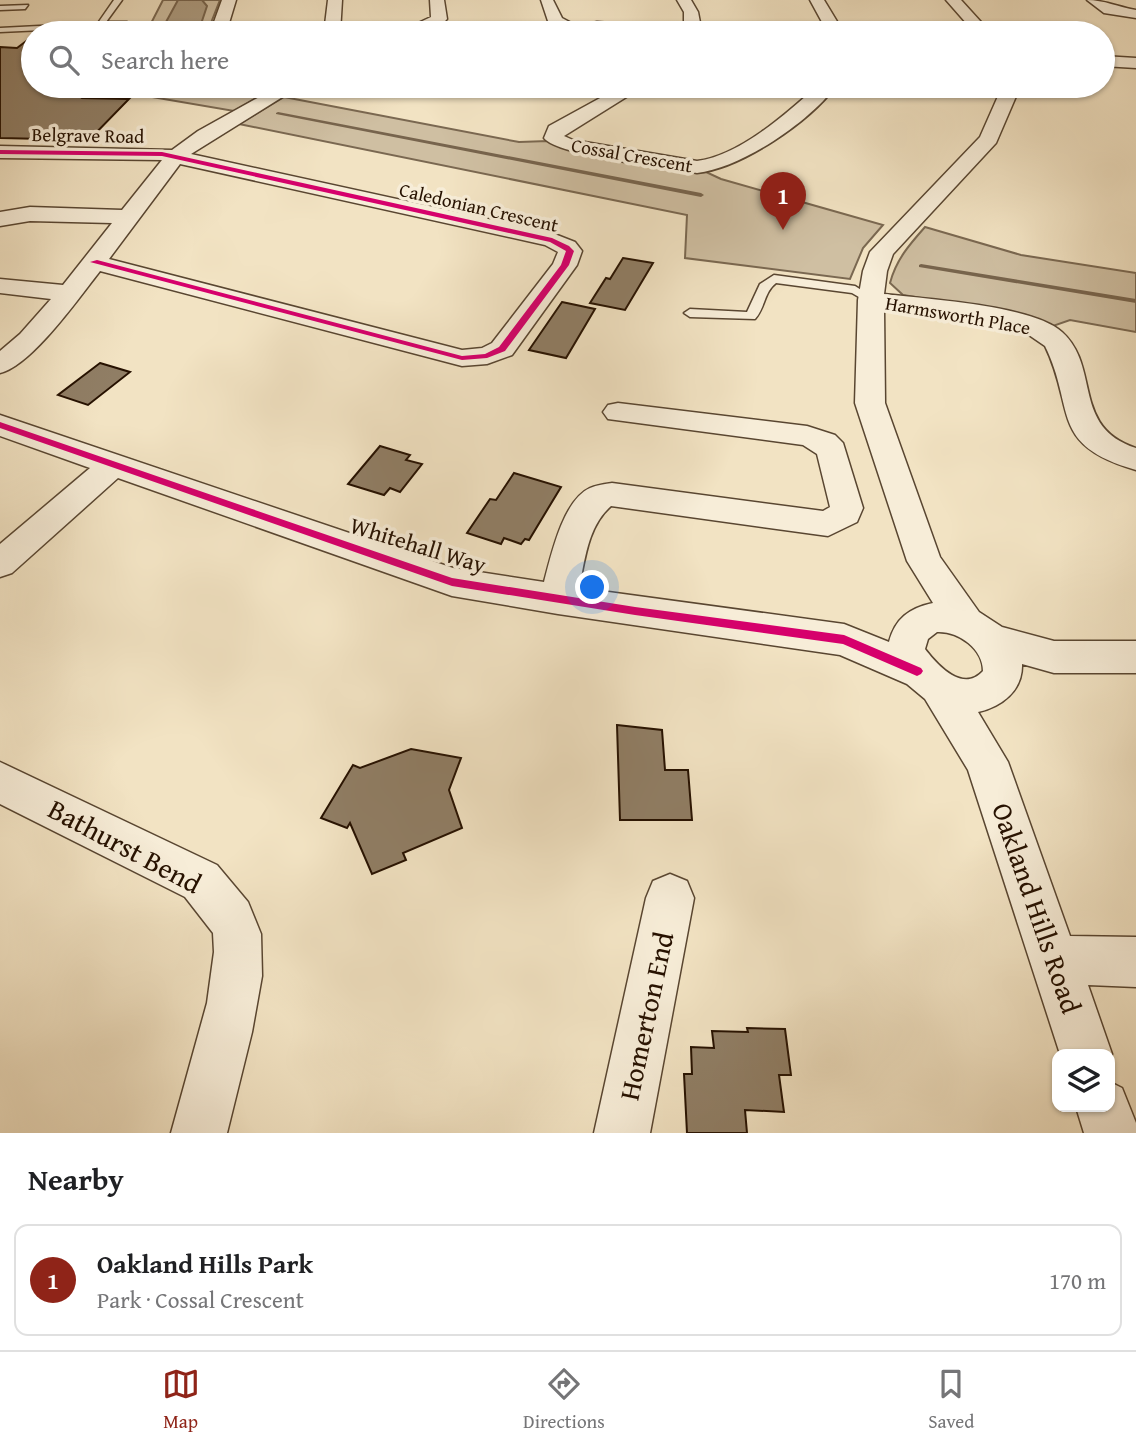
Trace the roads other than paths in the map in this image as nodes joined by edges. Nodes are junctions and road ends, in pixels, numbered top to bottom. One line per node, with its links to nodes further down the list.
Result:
1 (118, 0): 13 (lane)
2 (229, 0): 14 (street)
3 (335, 0): 15 (street)
4 (437, 0): 16 (street)
5 (684, 0): 18 (street)
6 (817, 0): 19 (street)
7 (954, 0): 20 (street)
8 (1094, 0): 12 (street)
9 (547, 2): 17 (street)
10 (25, 7): 11 (lane)
11 (0, 8)
12 (1136, 14)
13 (103, 21)
14 (222, 21)
15 (333, 21)
16 (437, 21)
17 (556, 21)
18 (692, 21)
19 (829, 21)
20 (972, 21)
21 (21, 29): 22 (lane)
22 (0, 30)
23 (1115, 62): 24 (street)
24 (1136, 63)
25 (270, 98): 30 (street)
26 (613, 98): 27 (street, Cossal Crescent)
27 (814, 98)
28 (1006, 98): 36 (street)
29 (0, 152): 30 (street, Belgrave Road)
30 (175, 157): 31 (street); 33 (street, Caledonian Crescent)
31 (129, 217): 32 (street); 33 (street)
32 (0, 219)
33 (94, 262): 35 (street)
34 (0, 286): 35 (street)
35 (70, 293): 38 (street)
36 (871, 300): 37 (lane); 41 (street, Harmsworth Place); 43 (street)
37 (690, 313)
38 (0, 365)
39 (618, 412): 45 (street)
40 (0, 425): 42 (street, Whitehall Way)
41 (1136, 459)
42 (114, 464): 44 (street); 45 (street, Whitehall Way)
43 (924, 561): 46 (street); 48 (street)
44 (0, 564)
45 (558, 600): 47 (street, Whitehall Way)
46 (915, 626): 47 (street, Whitehall Way); 48 (street, Whitehall Way); 50 (street, Oakland Hills Road)
47 (845, 640): 50 (street, Whitehall Way)
48 (988, 655): 49 (street); 50 (street, Whitehall Way); 51 (street, Oakland Hills Road)
49 (1136, 657)
50 (928, 680): 51 (street, Oakland Hills Road)
51 (987, 762): 54 (street, Oakland Hills Road)
52 (0, 782): 58 (street, Bathurst Bend)
53 (670, 898): 59 (street, Homerton End)
54 (1054, 960): 55 (street); 56 (street, Oakland Hills Road)
55 (1136, 962)
56 (1084, 1049)
57 (1105, 1112): 60 (street)
58 (199, 1133)
59 (622, 1133)
60 (1112, 1133)

